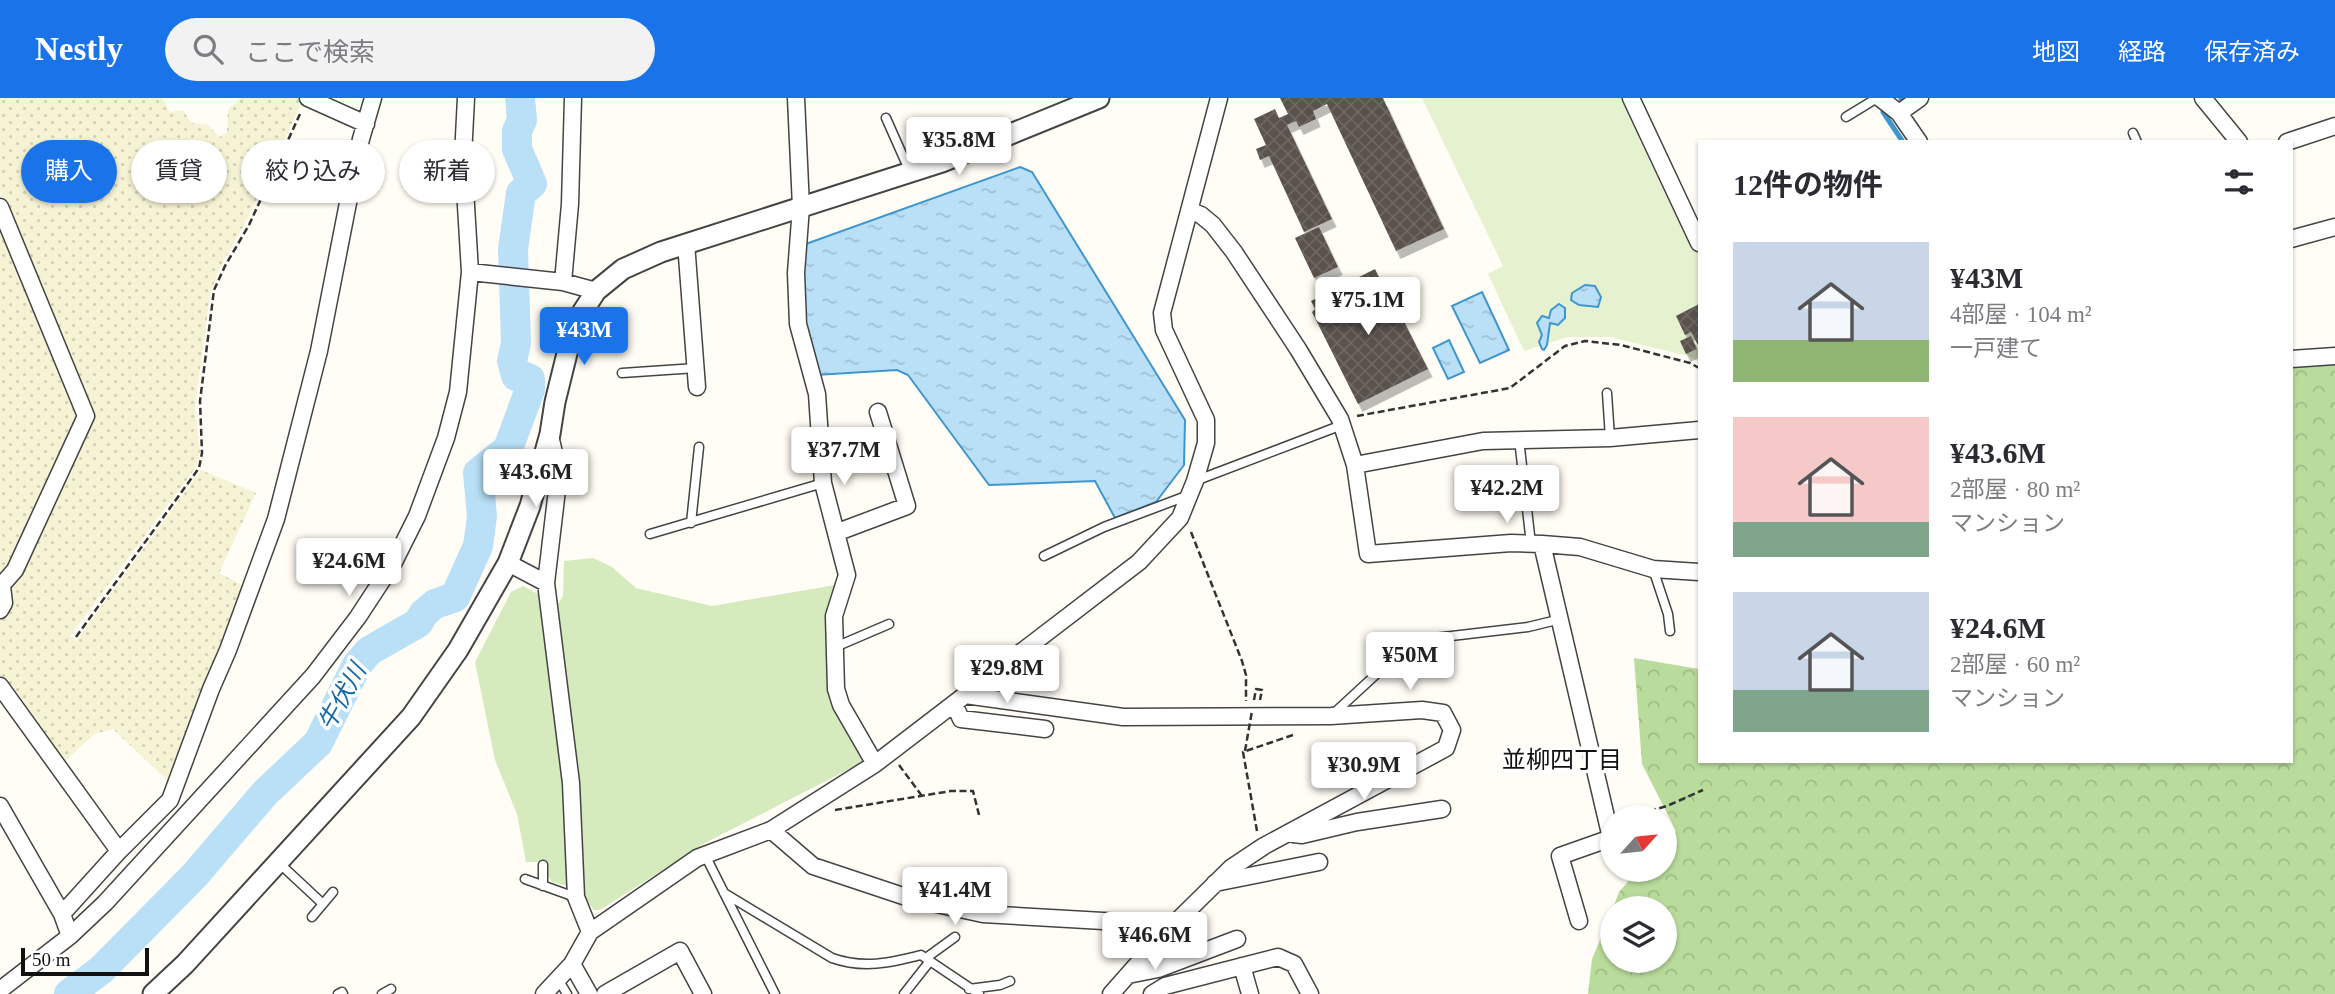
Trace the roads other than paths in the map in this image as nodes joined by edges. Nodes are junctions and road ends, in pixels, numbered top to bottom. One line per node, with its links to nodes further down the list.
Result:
1 (373, 98): 15 (street)
2 (466, 98): 30 (street)
3 (573, 98): 31 (street)
4 (796, 98): 24 (street)
5 (1099, 98): 22 (street)
6 (1219, 98): 25 (street)
7 (1632, 98): 28 (street)
8 (1878, 98): 12 (street); 13 (lane)
9 (1920, 98): 12 (street)
10 (2203, 98): 20 (street)
11 (305, 104): 15 (street)
12 (1899, 113): 18 (street)
13 (1846, 117)
14 (887, 118): 22 (lane)
15 (366, 124): 73 (street)
16 (2335, 126): 21 (street)
17 (2133, 133): 19 (lane)
18 (1918, 140)
19 (2136, 140)
20 (2237, 140)
21 (2293, 140)
22 (910, 172): 24 (street)
23 (0, 206): 58 (street)
24 (802, 207): 29 (street); 47 (street)
25 (1191, 211): 40 (street); 48 (street)
26 (2335, 227): 27 (street)
27 (2293, 238)
28 (1698, 241)
29 (686, 243): 32 (street); 35 (street)
30 (474, 272): 31 (street); 90 (street)
31 (558, 282): 32 (street)
32 (596, 291): 42 (street)
33 (2335, 356): 34 (street)
34 (2293, 359)
35 (696, 368): 36 (lane); 37 (street)
36 (622, 373)
37 (697, 387)
38 (1607, 393): 43 (lane)
39 (878, 412): 50 (street)
40 (1341, 422): 46 (street); 48 (lane)
41 (1698, 430): 43 (street)
42 (550, 434): 54 (street); 57 (street)
43 (1610, 438): 44 (street)
44 (1519, 439): 46 (street); 52 (lane)
45 (699, 447): 49 (lane)
46 (1355, 466): 52 (street)
47 (824, 483): 49 (lane); 50 (street)
48 (1192, 488): 53 (lane); 65 (street)
49 (691, 523): 51 (lane)
50 (838, 532): 63 (street)
51 (650, 534)
52 (1537, 544): 55 (street); 60 (street)
53 (1044, 556)
54 (508, 563): 57 (street); 75 (street)
55 (1653, 569): 56 (street); 62 (lane)
56 (1698, 572)
57 (546, 583): 83 (street)
58 (1, 587): 59 (street)
59 (0, 610)
60 (1561, 620): 66 (lane); 87 (street)
61 (890, 624): 63 (lane)
62 (1670, 631)
63 (833, 648): 68 (street)
64 (0, 686): 73 (street)
65 (959, 699): 66 (street); 67 (street); 68 (street)
66 (1331, 716): 72 (street)
67 (1045, 729)
68 (875, 764): 71 (street)
69 (0, 806): 85 (street)
70 (1443, 809): 72 (street)
71 (771, 830): 74 (street); 88 (street)
72 (1287, 834): 79 (street)
73 (119, 851): 85 (street)
74 (705, 855): 82 (lane); 89 (street)
75 (279, 862): 84 (lane); 103 (street)
76 (1319, 862): 79 (street)
77 (543, 865): 80 (lane)
78 (525, 879): 80 (lane)
79 (1215, 883): 88 (street)
80 (543, 886): 83 (lane)
81 (333, 892): 84 (lane)
82 (724, 893): 93 (lane); 110 (lane)
83 (576, 897): 89 (street)
84 (323, 904): 86 (lane)
85 (62, 914): 90 (street)
86 (312, 916)
87 (1579, 921)
88 (1173, 925): 96 (street)
89 (590, 932): 94 (street)
90 (70, 936): 101 (street)
91 (955, 937): 93 (lane)
92 (1237, 939): 96 (street)
93 (928, 960): 100 (lane); 111 (lane)
94 (572, 964): 97 (street); 107 (street)
95 (1241, 966): 102 (street); 114 (street); 115 (street)
96 (1128, 975): 113 (street)
97 (558, 979): 105 (street); 106 (lane)
98 (1010, 981): 100 (lane)
99 (391, 989): 104 (lane)
100 (969, 989): 112 (lane)
101 (0, 990)
102 (1162, 991)
103 (153, 994)
104 (382, 994)
105 (544, 994)
106 (567, 994)
107 (589, 994)
108 (605, 994): 109 (street)
109 (703, 994)
110 (775, 994)
111 (904, 994)
112 (979, 994)
113 (1111, 994)
114 (1250, 994)
115 (1310, 994)

